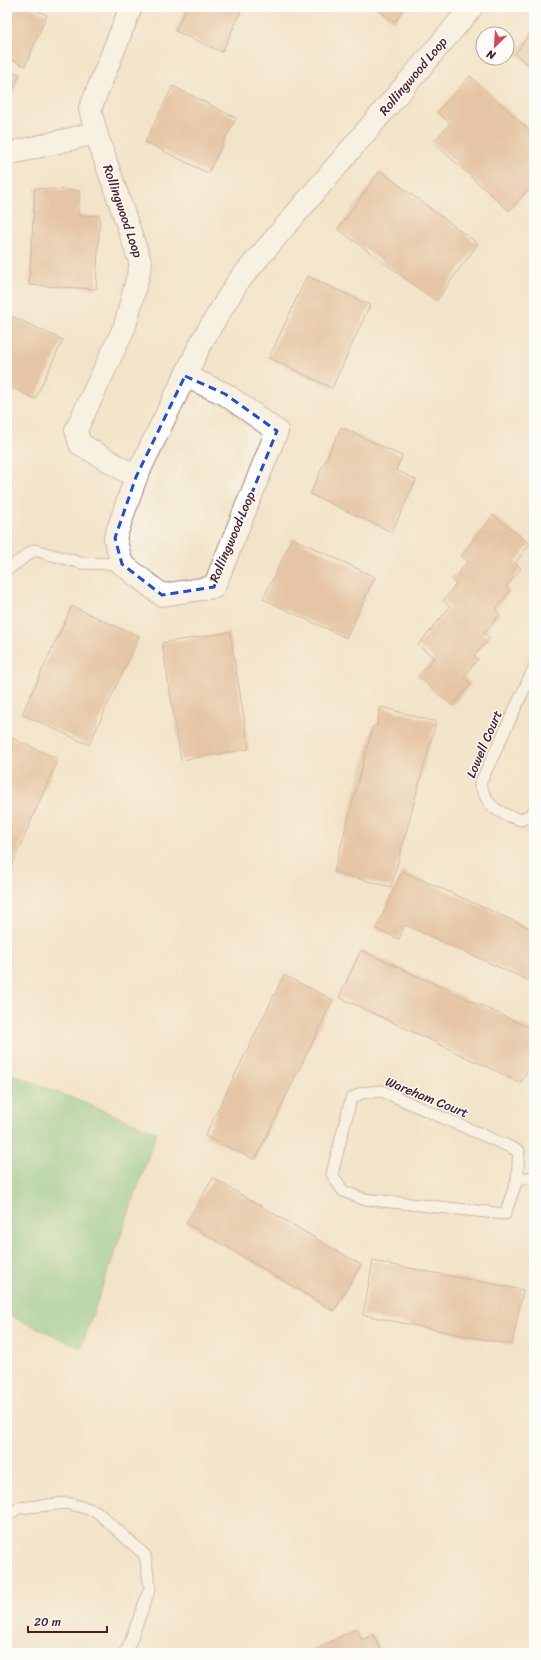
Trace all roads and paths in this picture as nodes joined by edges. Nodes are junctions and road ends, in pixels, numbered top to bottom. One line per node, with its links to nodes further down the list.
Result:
1 (131, 7): 3 (street, Rollingwood Loop)
2 (472, 7): 5 (street, Rollingwood Loop)
3 (96, 133): 4 (street); 6 (street, Rollingwood Loop)
4 (7, 154)
5 (185, 376): 6 (street, Rollingwood Loop); 7 (street, Rollingwood Loop)
6 (136, 476): 7 (street, Rollingwood Loop)
7 (122, 564): 8 (lane)
8 (7, 570)
9 (534, 668): 10 (lane, Lowell Court)
10 (534, 810)
11 (534, 1177): 12 (lane)
12 (517, 1180): 12 (lane, Wareham Court)
13 (7, 1515): 14 (lane)
14 (124, 1653)

